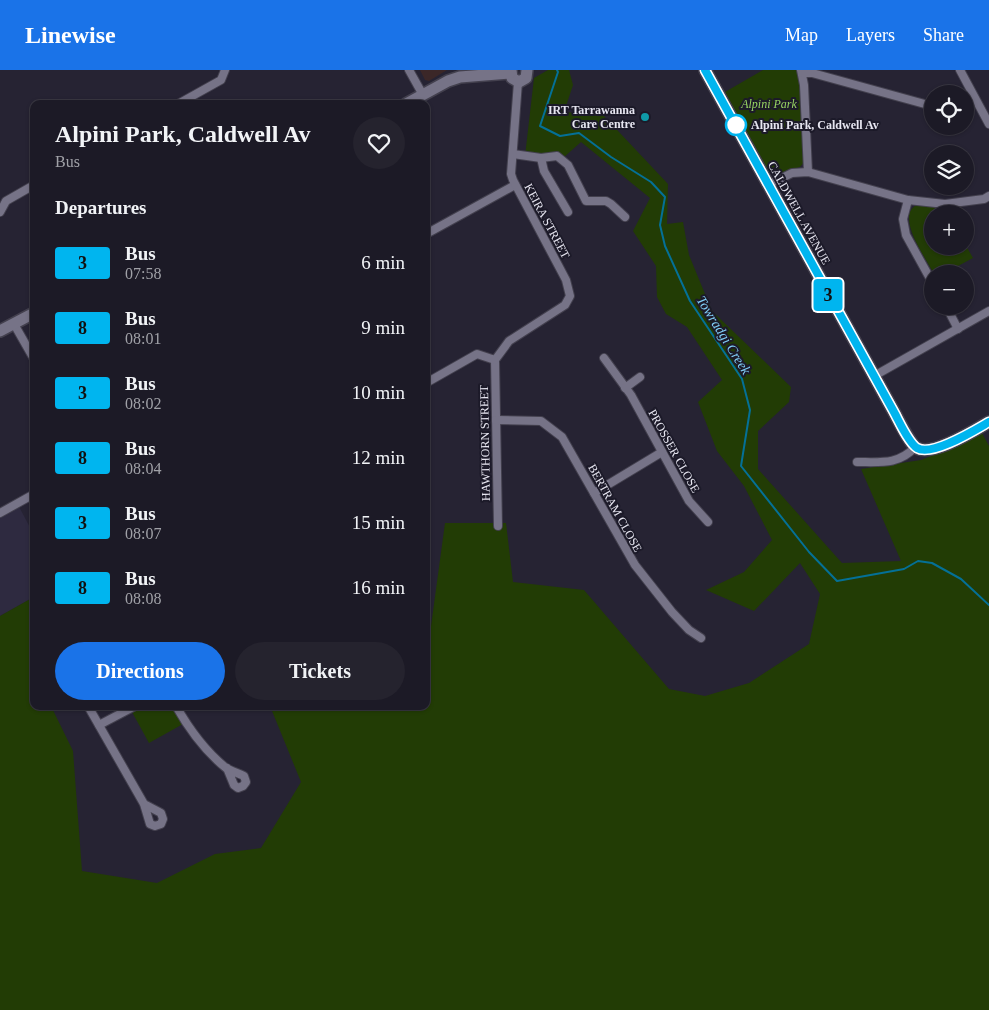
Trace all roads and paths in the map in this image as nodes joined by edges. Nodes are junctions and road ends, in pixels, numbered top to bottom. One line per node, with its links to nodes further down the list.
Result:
1 (225, 70): 11 (street)
2 (409, 70): 9 (street)
3 (527, 70): 7 (main road)
4 (705, 70): 19 (main road, CALDWELL AVENUE)
5 (960, 70): 8 (street)
6 (802, 72): 13 (street); 17 (street)
7 (513, 75): 9 (main road); 15 (street, KEIRA STREET)
8 (968, 85)
9 (423, 95): 12 (main road)
10 (974, 98): 14 (street)
11 (185, 100)
12 (414, 100)
13 (924, 104)
14 (989, 124)
15 (513, 154): 16 (street); 18 (street, KEIRA STREET)
16 (541, 158): 24 (street, KEIRA STREET); 25 (street)
17 (808, 172): 19 (street); 22 (street)
18 (515, 185): 26 (street); 36 (street, KEIRA STREET)
19 (768, 185): 37 (main road, CALDWELL AVENUE)
20 (30, 187): 23 (street)
21 (989, 196): 22 (street)
22 (908, 200): 27 (street)
23 (0, 212)
24 (568, 212)
25 (624, 217)
26 (430, 232)
27 (924, 268)
28 (989, 311): 32 (street)
29 (30, 315): 31 (main road)
30 (951, 315): 32 (street)
31 (14, 324): 33 (main road); 34 (street)
32 (958, 329): 37 (street)
33 (1, 330)
34 (30, 352)
35 (604, 358): 40 (street, PROSSER CLOSE)
36 (495, 360): 39 (street); 41 (street, HAWTHORN STREET)
37 (874, 376): 43 (main road, CALDWELL AVENUE)
38 (640, 378): 40 (street)
39 (430, 381)
40 (625, 388): 44 (street, PROSSER CLOSE)
41 (496, 420): 46 (street, BERTRAM CLOSE); 50 (street, HAWTHORN STREET)
42 (989, 422): 43 (main road)
43 (915, 447): 45 (street)
44 (662, 452): 46 (street); 49 (street, PROSSER CLOSE)
45 (857, 462)
46 (594, 493): 51 (street, BERTRAM CLOSE)
47 (30, 496): 48 (street)
48 (0, 513)
49 (708, 522)
50 (498, 526)
51 (701, 638)
52 (90, 710): 55 (street)
53 (128, 710): 55 (street)
54 (178, 710): 56 (street)
55 (99, 726): 57 (street)
56 (227, 768)
57 (144, 804)

